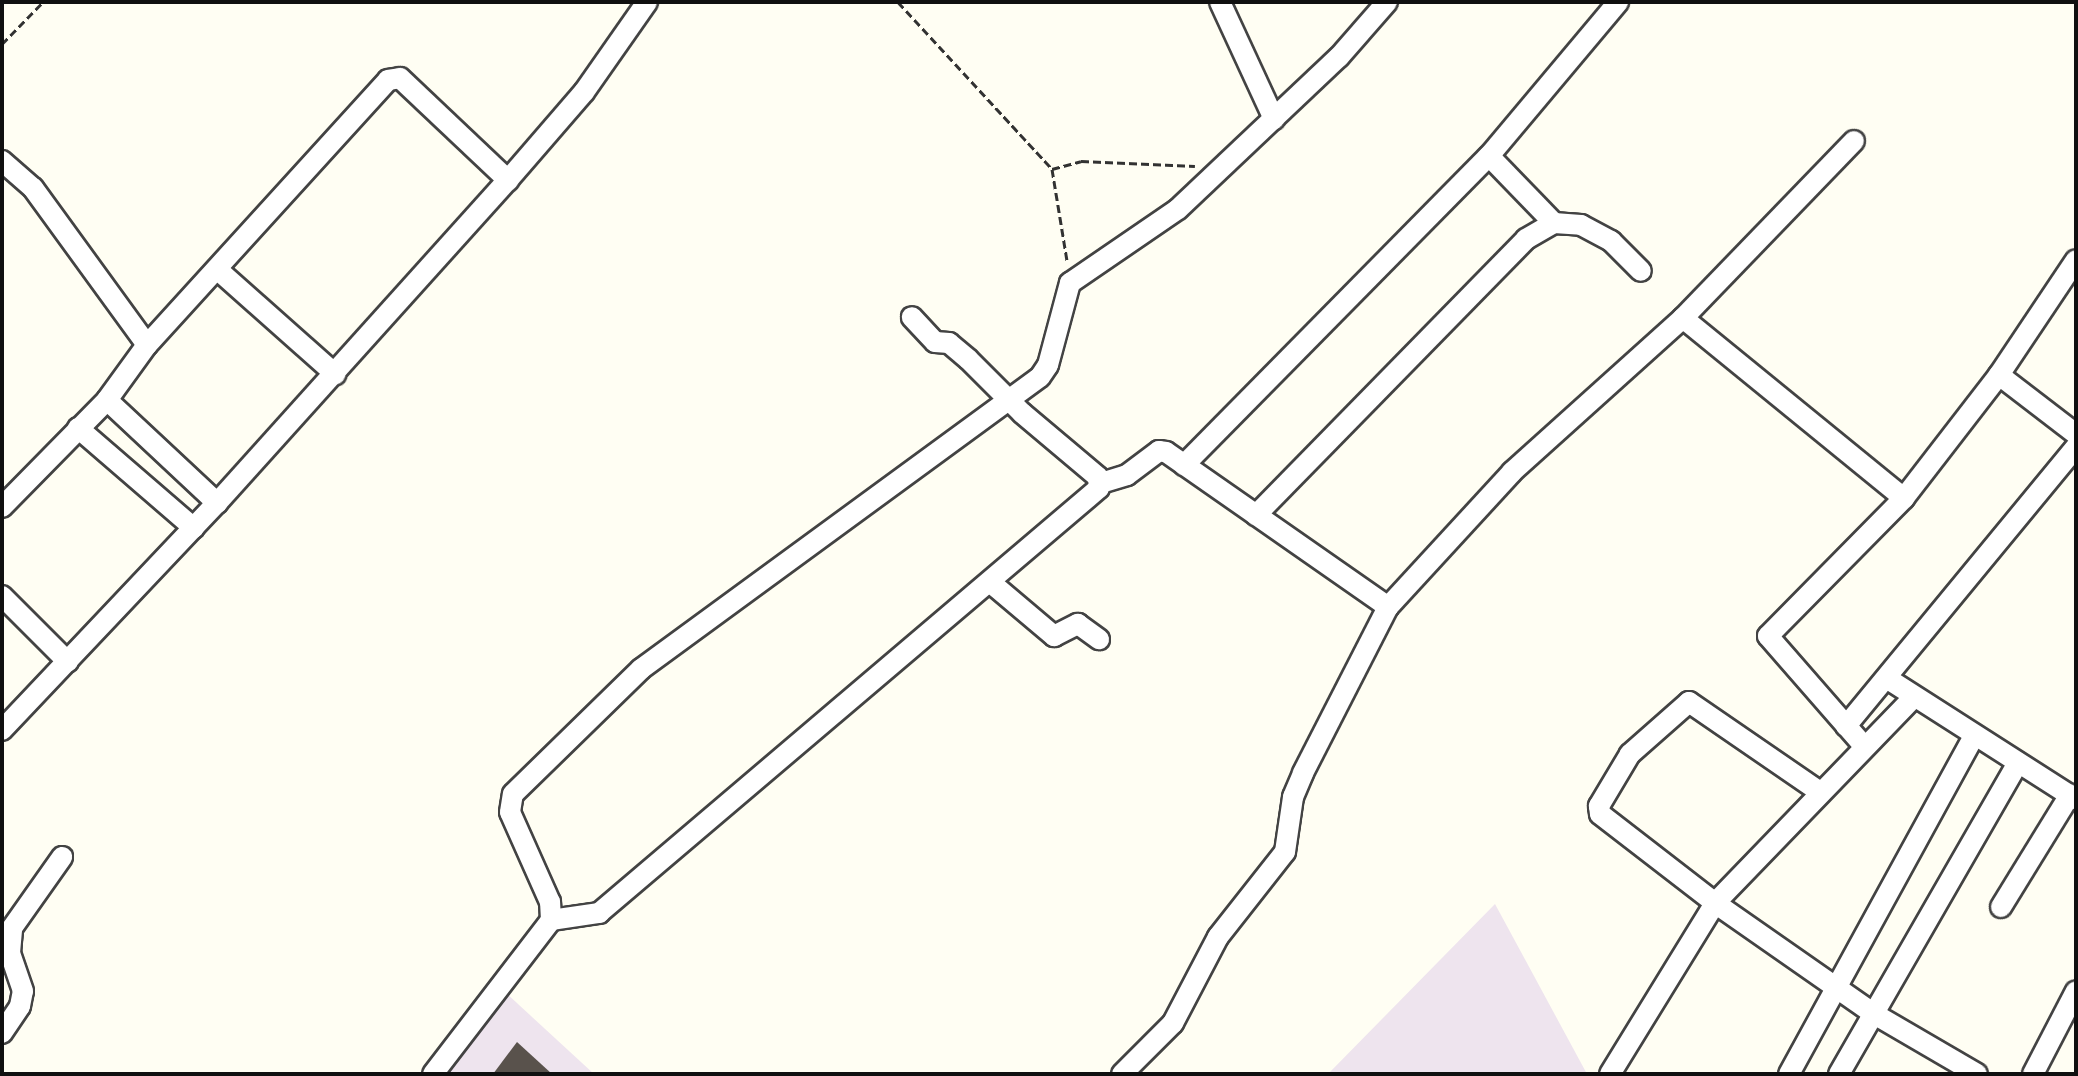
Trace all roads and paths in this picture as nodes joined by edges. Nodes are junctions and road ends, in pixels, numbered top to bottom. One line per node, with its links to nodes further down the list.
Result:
1 (43, 2): 7 (path)
2 (647, 2): 14 (street)
3 (898, 2): 12 (path)
4 (1220, 2): 8 (street)
5 (1387, 2): 8 (street)
6 (1618, 2): 10 (street)
7 (2, 44)
8 (1274, 119): 13 (street)
9 (1854, 141): 21 (street)
10 (1489, 156): 15 (street); 30 (street)
11 (2, 161): 22 (street)
12 (1052, 169): 13 (path); 19 (path)
13 (1212, 177): 19 (street)
14 (508, 180): 17 (street); 23 (street)
15 (1554, 223): 18 (street); 35 (street)
16 (2076, 260): 24 (street)
17 (218, 270): 22 (street); 23 (street)
18 (1641, 271)
19 (1070, 283): 25 (street)
20 (912, 317): 25 (street)
21 (1683, 318): 32 (street); 39 (street)
22 (147, 345): 26 (street)
23 (335, 374): 33 (street)
24 (1999, 375): 28 (street); 32 (street)
25 (1010, 399): 31 (street); 54 (street)
26 (107, 400): 27 (street); 33 (street)
27 (78, 428): 34 (street); 36 (street)
28 (2076, 434)
29 (2076, 447): 42 (street)
30 (1184, 465): 31 (street); 35 (street)
31 (1101, 483): 37 (street)
32 (1904, 498): 44 (street)
33 (217, 503): 36 (street)
34 (2, 507)
35 (1256, 515): 39 (street)
36 (194, 528): 41 (street)
37 (990, 582): 40 (street); 54 (street)
38 (2, 596): 41 (street)
39 (1388, 607): 60 (street)
40 (1099, 639)
41 (68, 662): 45 (street)
42 (1888, 679): 43 (street); 44 (street)
43 (1912, 699): 46 (street); 47 (street)
44 (1846, 726): 47 (street)
45 (2, 730)
46 (1974, 736): 48 (street); 55 (street)
47 (1864, 746): 49 (street)
48 (2018, 763): 50 (street); 57 (street)
49 (1820, 792): 52 (street); 52 (street)
50 (2073, 797): 53 (street)
51 (62, 857): 58 (street)
52 (1715, 903): 55 (street); 61 (street)
53 (2001, 907)
54 (551, 920): 59 (street)
55 (1838, 987): 57 (street); 62 (street)
56 (2076, 991): 65 (street)
57 (1874, 1014): 63 (street); 64 (street)
58 (2, 1033)
59 (433, 1074)
60 (1122, 1074)
61 (1610, 1074)
62 (1789, 1074)
63 (1839, 1074)
64 (1977, 1074)
65 (2033, 1074)

